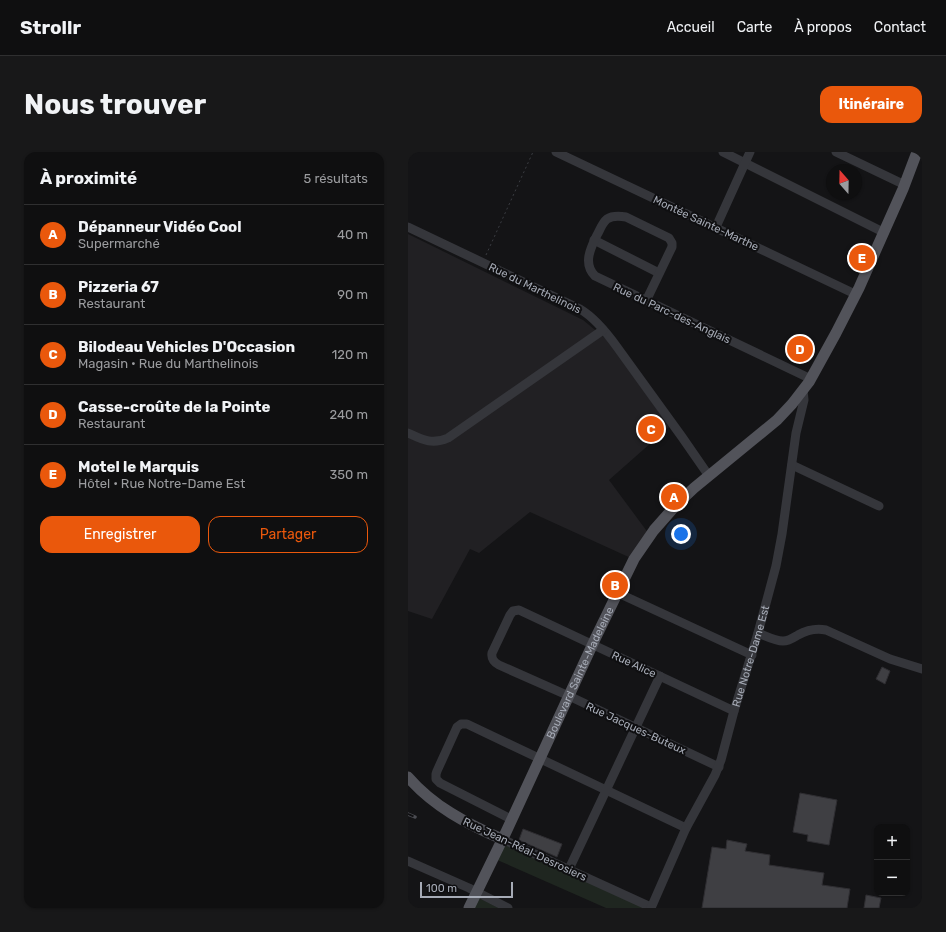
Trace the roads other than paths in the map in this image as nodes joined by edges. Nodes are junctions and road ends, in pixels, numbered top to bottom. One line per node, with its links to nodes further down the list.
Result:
1 (556, 152): 9 (street, Montée Sainte-Marthe)
2 (723, 152): 6 (street)
3 (750, 152): 6 (street)
4 (836, 152): 7 (street)
5 (917, 152): 7 (main road)
6 (745, 162): 9 (street); 10 (street)
7 (905, 185): 10 (main road)
8 (408, 227): 15 (street, Rue du Marthelinois)
9 (716, 227): 13 (street, Montée Sainte-Marthe)
10 (883, 232): 13 (main road)
11 (594, 240): 12 (street); 12 (street, Rue du Parc-des-Anglais); 14 (street, Rue du Parc-des-Anglais)
12 (659, 273): 14 (street)
13 (855, 294): 16 (main road)
14 (646, 301): 16 (street, Rue du Parc-des-Anglais)
15 (603, 330): 18 (street); 20 (street, Rue du Marthelinois)
16 (811, 378): 17 (main road, Boulevard Sainte-Madeleine)
17 (803, 390): 19 (street, Rue Notre-Dame Est); 20 (main road, Boulevard Sainte-Madeleine)
18 (408, 433)
19 (792, 465): 21 (street); 23 (street, Rue Notre-Dame Est)
20 (709, 476): 22 (main road, Boulevard Sainte-Madeleine)
21 (879, 506)
22 (618, 593): 24 (main road, Boulevard Sainte-Madeleine); 25 (street)
23 (758, 633): 25 (street, Rue Notre-Dame Est); 27 (street)
24 (593, 645): 26 (street, Rue Alice); 28 (street, Rue Alice); 29 (main road, Boulevard Sainte-Madeleine)
25 (752, 655): 30 (street, Rue Notre-Dame Est)
26 (492, 656): 29 (street, Rue Jacques-Buteux)
27 (922, 669)
28 (660, 676): 30 (street, Rue Alice); 31 (street)
29 (569, 696): 31 (street, Rue Jacques-Buteux); 32 (main road, Boulevard Sainte-Madeleine)
30 (734, 711): 33 (street, Rue Notre-Dame Est)
31 (636, 728): 33 (street, Rue Jacques-Buteux); 35 (street)
32 (540, 758): 35 (street); 36 (main road, Boulevard Sainte-Madeleine); 36 (street)
33 (718, 767): 37 (street, Rue Notre-Dame Est)
34 (408, 777): 38 (main road, Rue Jean-Réal-Desrosiers)
35 (606, 790): 37 (street); 40 (street)
36 (511, 819): 38 (main road, Boulevard Sainte-Madeleine)
37 (686, 828): 42 (street, Rue Notre-Dame Est)
38 (502, 839): 40 (street, Rue Jean-Réal-Desrosiers); 41 (main road, Boulevard Sainte-Madeleine)
39 (408, 861): 41 (street)
40 (568, 869): 42 (street, Rue Jean-Réal-Desrosiers)
41 (477, 892): 43 (main road, Boulevard Sainte-Madeleine); 44 (street)
42 (651, 907)
43 (469, 908)
44 (508, 908)

